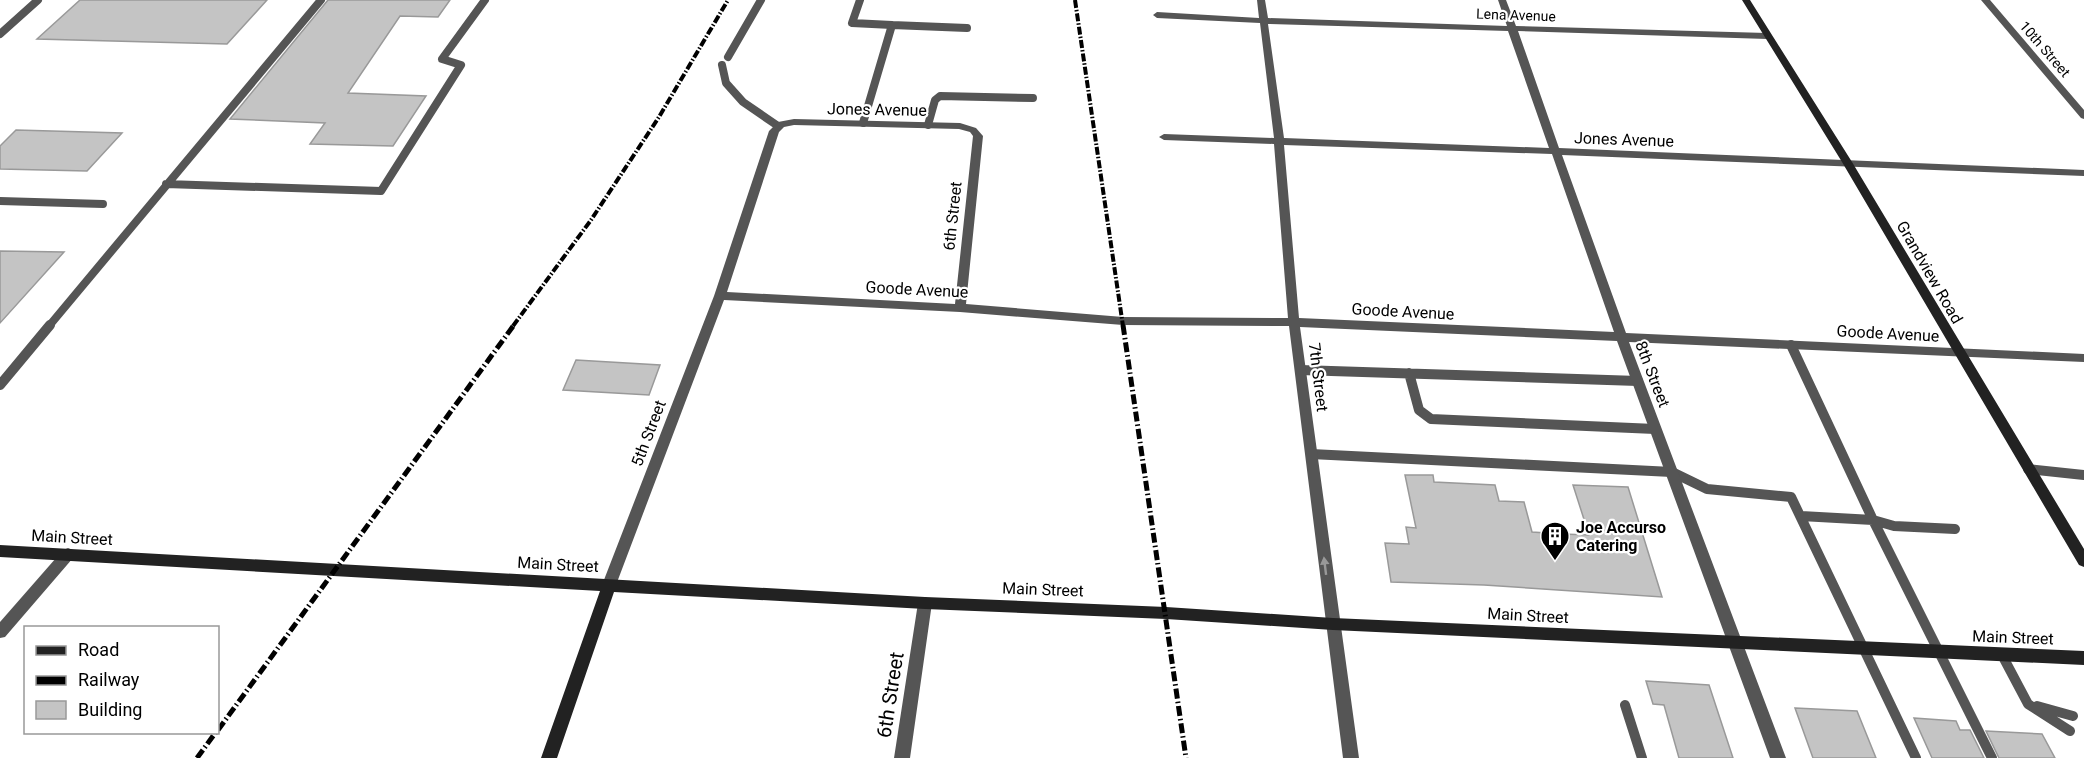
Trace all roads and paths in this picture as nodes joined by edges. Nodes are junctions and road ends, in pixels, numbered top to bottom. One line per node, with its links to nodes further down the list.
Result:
1 (38, 0): 15 (lane)
2 (321, 0): 30 (lane)
3 (484, 0): 30 (lane)
4 (761, 0): 17 (lane)
5 (860, 0): 12 (lane)
6 (1261, 0): 11 (street, 7th Street)
7 (1502, 0): 14 (street, 8th Street)
8 (1746, 0): 16 (main road, Grandview Road)
9 (1985, 0): 20 (street, 10th Street)
10 (1157, 15): 11 (street, Lena Avenue)
11 (1264, 21): 14 (street, Lena Avenue); 26 (street, 7th Street)
12 (892, 25): 13 (lane); 21 (lane)
13 (967, 28)
14 (1512, 28): 16 (street, Lena Avenue); 27 (street, 8th Street)
15 (0, 34)
16 (1767, 36): 28 (main road, Grandview Road)
17 (728, 57)
18 (722, 65): 22 (lane)
19 (1033, 98): 23 (lane)
20 (2084, 116)
21 (863, 123): 22 (street, Jones Avenue); 23 (street, Jones Avenue)
22 (780, 125): 33 (street, 5th Street)
23 (928, 125): 24 (street, Jones Avenue)
24 (973, 130): 34 (street, 6th Street)
25 (1164, 137): 26 (street, Jones Avenue)
26 (1279, 141): 27 (street, Jones Avenue); 35 (street, 7th Street)
27 (1557, 152): 28 (street, Jones Avenue); 36 (street, 8th Street)
28 (1847, 162): 29 (street, Jones Avenue); 38 (main road, Grandview Road)
29 (2084, 173)
30 (166, 184): 43 (lane)
31 (0, 201): 32 (lane)
32 (104, 204)
33 (720, 296): 34 (street, Goode Avenue); 55 (street, 5th Street)
34 (960, 308): 35 (street, Goode Avenue)
35 (1294, 322): 36 (street, Goode Avenue); 40 (street, 7th Street)
36 (1622, 339): 37 (street, Goode Avenue); 42 (street, 8th Street)
37 (1791, 345): 38 (street, Goode Avenue); 50 (lane)
38 (1958, 353): 39 (street, Goode Avenue); 46 (main road, Grandview Road)
39 (2084, 358)
40 (1300, 370): 41 (lane); 45 (street, 7th Street)
41 (1409, 374): 42 (lane); 44 (lane)
42 (1638, 381): 44 (street, 8th Street)
43 (0, 385)
44 (1655, 429): 47 (street, 8th Street)
45 (1311, 454): 47 (lane); 57 (street, 7th Street, one-way to 45)
46 (2028, 469): 48 (lane); 54 (main road, Grandview Road)
47 (1672, 472): 49 (lane); 59 (street, 8th Street)
48 (2084, 475)
49 (1801, 516): 50 (lane); 60 (lane)
50 (1873, 520): 51 (lane); 61 (lane)
51 (1955, 529)
52 (0, 551): 53 (main road, Main Street)
53 (68, 554): 55 (main road, Main Street); 58 (street)
54 (2084, 561)
55 (609, 585): 56 (main road, Main Street); 68 (main road, 5th Street)
56 (925, 603): 57 (main road, Main Street); 69 (street, 6th Street)
57 (1333, 624): 59 (main road, Main Street); 70 (street, 7th Street)
58 (0, 632)
59 (1735, 642): 60 (main road, Main Street); 72 (street, 8th Street)
60 (1865, 648): 61 (main road, Main Street); 73 (lane)
61 (1939, 652): 62 (main road, Main Street); 74 (lane)
62 (2002, 655): 63 (main road, Main Street); 64 (lane)
63 (2084, 658)
64 (2028, 704): 66 (lane); 67 (lane)
65 (1625, 705): 71 (lane)
66 (2073, 716)
67 (2070, 731)
68 (549, 758)
69 (902, 758)
70 (1351, 758)
71 (1642, 758)
72 (1778, 758)
73 (1916, 758)
74 (1992, 758)

